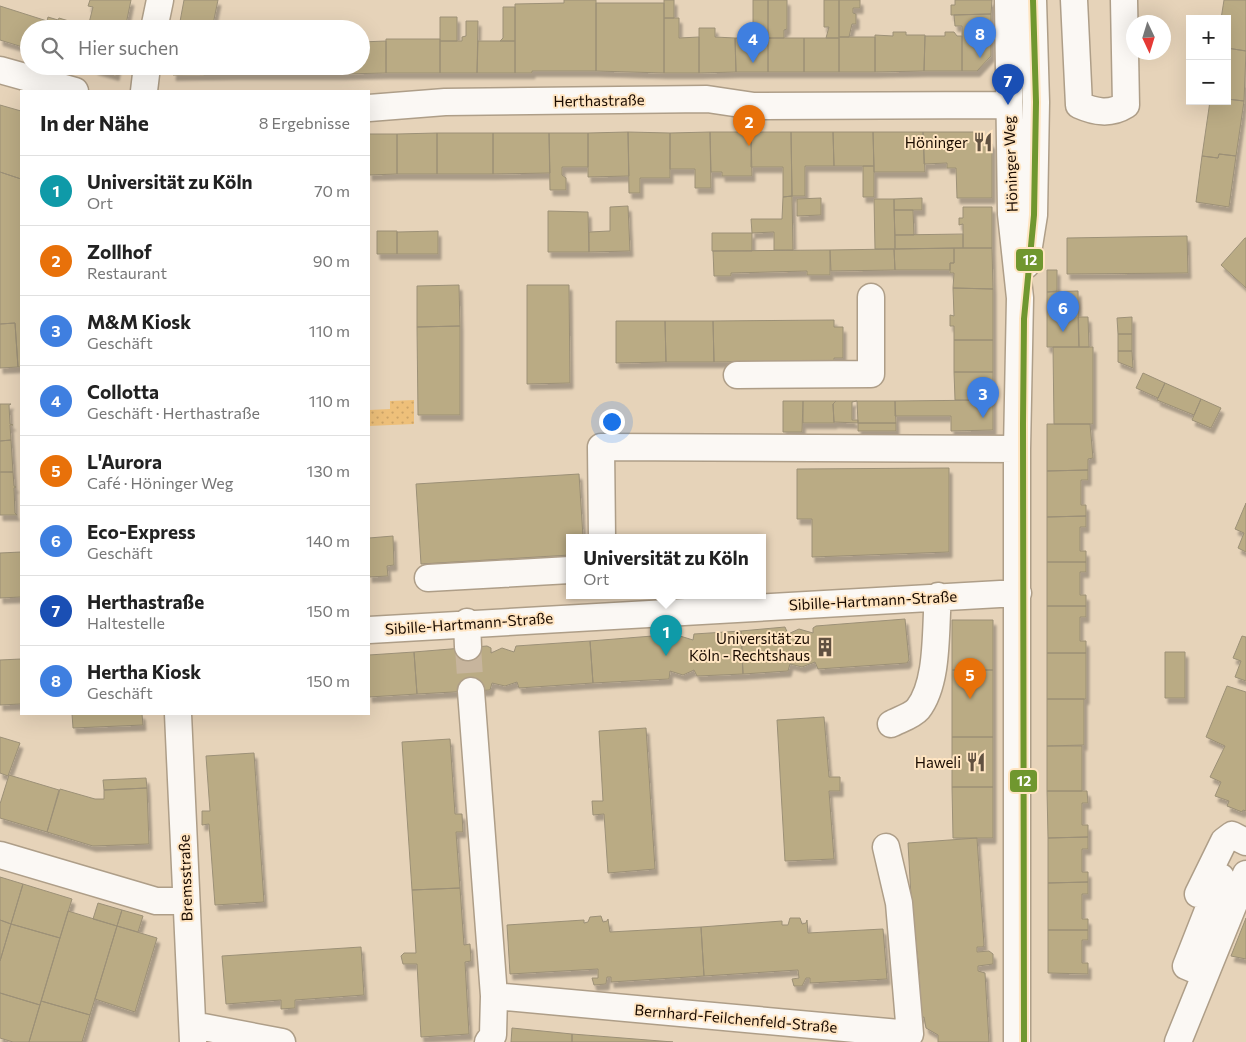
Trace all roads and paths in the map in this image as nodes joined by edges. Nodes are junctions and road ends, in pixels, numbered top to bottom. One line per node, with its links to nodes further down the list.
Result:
1 (160, 0): 6 (street)
2 (1008, 0): 11 (street, Höninger Weg)
3 (1033, 0): 14 (street, Höninger Weg)
4 (1074, 0): 5 (street)
5 (1124, 0)
6 (156, 20)
7 (1, 75): 9 (street)
8 (146, 75): 10 (street)
9 (69, 90)
10 (144, 90)
11 (1008, 105): 12 (street, Herthastraße); 14 (street, Höninger Weg)
12 (370, 108)
13 (870, 297): 15 (street)
14 (1020, 298): 16 (street, Höninger Weg)
15 (737, 375)
16 (1017, 449): 17 (street); 20 (street, Höninger Weg)
17 (602, 534)
18 (566, 570): 19 (street)
19 (428, 578)
20 (1018, 593): 21 (street, Sibille-Hartmann-Straße); 36 (street, Höninger Weg)
21 (938, 596): 22 (street, Sibille-Hartmann-Straße); 25 (street)
22 (370, 630)
23 (471, 691): 32 (street)
24 (178, 715): 30 (street, Bremsstraße)
25 (891, 724)
26 (1246, 842): 31 (street)
27 (886, 847): 32 (street, Bernhard-Feilchenfeld-Straße)
28 (0, 855): 30 (street)
29 (1233, 876): 37 (street)
30 (186, 900): 33 (street, Bremsstraße)
31 (1192, 907)
32 (494, 996): 35 (street)
33 (193, 1034): 34 (street)
34 (282, 1042)
35 (488, 1042)
36 (1017, 1042)
37 (1178, 1042)

